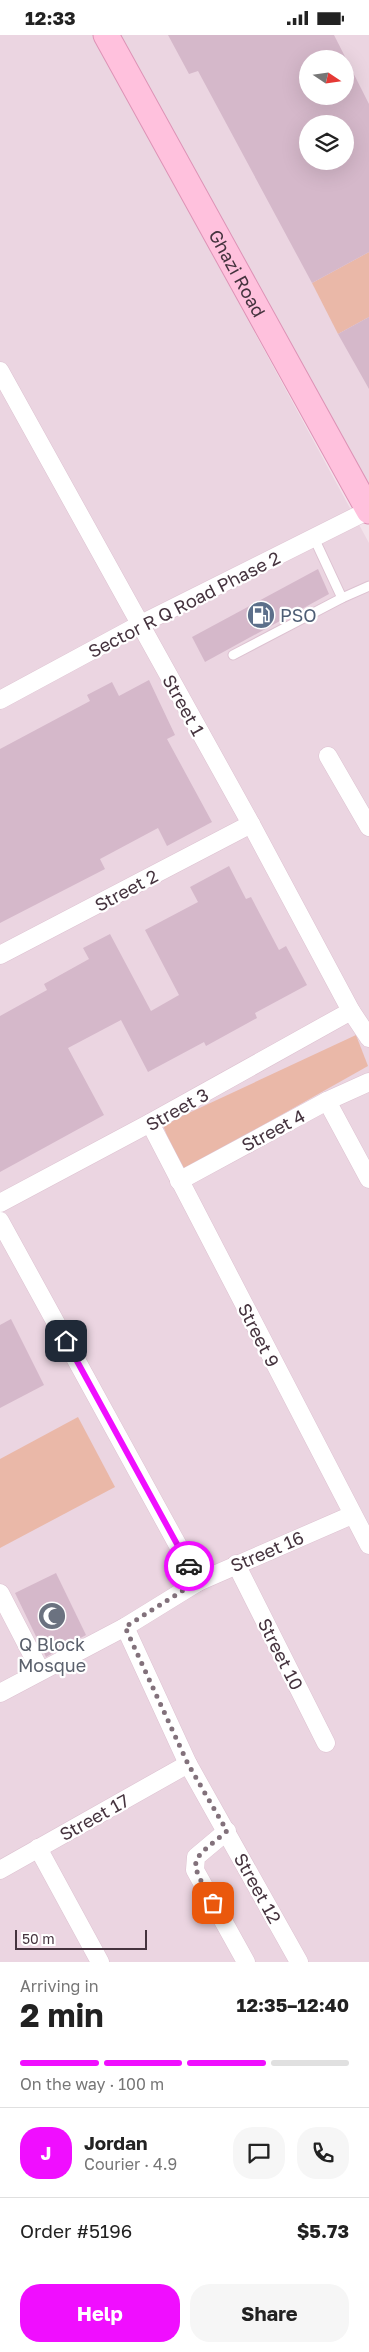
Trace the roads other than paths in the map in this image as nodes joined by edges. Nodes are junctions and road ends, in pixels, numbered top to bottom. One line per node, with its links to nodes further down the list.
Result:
1 (106, 35): 3 (main road, Ghazi Road)
2 (0, 371): 7 (street, Street 1)
3 (369, 510): 4 (street, Sector R Q Road Phase 2)
4 (314, 538): 6 (lane); 7 (street, Sector R Q Road Phase 2)
5 (369, 587): 6 (lane)
6 (342, 598): 8 (lane)
7 (139, 625): 9 (street, Sector R Q Road Phase 2); 11 (street, Street 1)
8 (233, 655)
9 (0, 700)
10 (328, 756): 12 (street)
11 (251, 824): 13 (street, Street 2); 14 (street, Street 1)
12 (369, 827)
13 (0, 955)
14 (351, 1011): 15 (street, Street 1); 18 (street, Street 3)
15 (369, 1038)
16 (369, 1082): 17 (street, Street 4)
17 (327, 1101): 19 (street); 20 (street, Street 4)
18 (150, 1123): 20 (street, Street 9); 21 (street, Street 3)
19 (369, 1179)
20 (179, 1181): 23 (street, Street 9)
21 (0, 1203)
22 (0, 1221): 26 (street)
23 (352, 1515): 24 (street, Street 9); 25 (street, Street 16)
24 (369, 1545)
25 (236, 1564): 26 (street, Street 16); 31 (street, Street 10)
26 (198, 1581): 28 (street, Street 16)
27 (0, 1593): 29 (street)
28 (125, 1627): 29 (street, Street 16); 32 (street, Street 12)
29 (40, 1670): 30 (street, Street 16)
30 (0, 1693)
31 (326, 1743)
32 (188, 1764): 33 (street, Street 12); 34 (street, Street 17)
33 (227, 1831): 37 (street); 38 (street, Street 12)
34 (38, 1848): 35 (street, Street 17); 36 (street)
35 (0, 1869)
36 (100, 1962)
37 (246, 1962)
38 (299, 1962)

